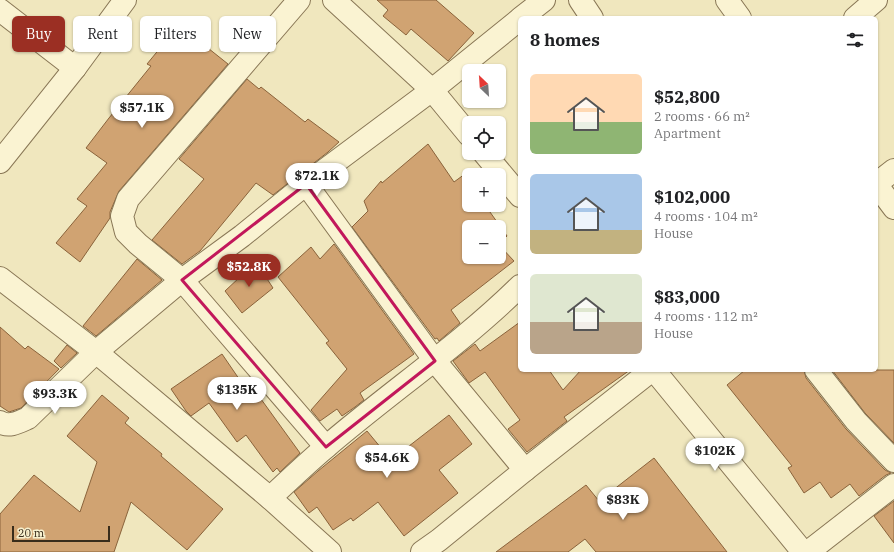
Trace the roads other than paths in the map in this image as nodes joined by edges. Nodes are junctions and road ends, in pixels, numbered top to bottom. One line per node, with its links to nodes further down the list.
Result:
1 (125, 0): 12 (street)
2 (299, 0): 24 (street)
3 (544, 0): 8 (street)
4 (580, 0): 9 (street)
5 (727, 0): 10 (street)
6 (343, 3): 13 (street)
7 (0, 10): 12 (street)
8 (525, 16)
9 (591, 16)
10 (739, 16)
11 (518, 21): 13 (street)
12 (75, 68): 16 (street)
13 (432, 90): 14 (street); 19 (street)
14 (462, 126)
15 (490, 160): 21 (street)
16 (0, 162)
17 (894, 170): 18 (street)
18 (878, 182)
19 (306, 184): 24 (street); 27 (street)
20 (878, 187): 22 (street)
21 (518, 194)
22 (894, 208)
23 (0, 278): 26 (street)
24 (182, 280): 26 (street); 32 (street)
25 (518, 288): 27 (street)
26 (96, 352): 31 (street); 36 (street)
27 (435, 361): 32 (street); 34 (street)
28 (650, 372): 34 (street)
29 (655, 372): 39 (street)
30 (818, 372): 33 (street)
31 (0, 422)
32 (326, 447): 36 (street)
33 (894, 461)
34 (525, 470): 38 (street)
35 (894, 486): 40 (street)
36 (270, 498): 37 (street)
37 (330, 552)
38 (422, 552)
39 (803, 552)
40 (808, 552)

